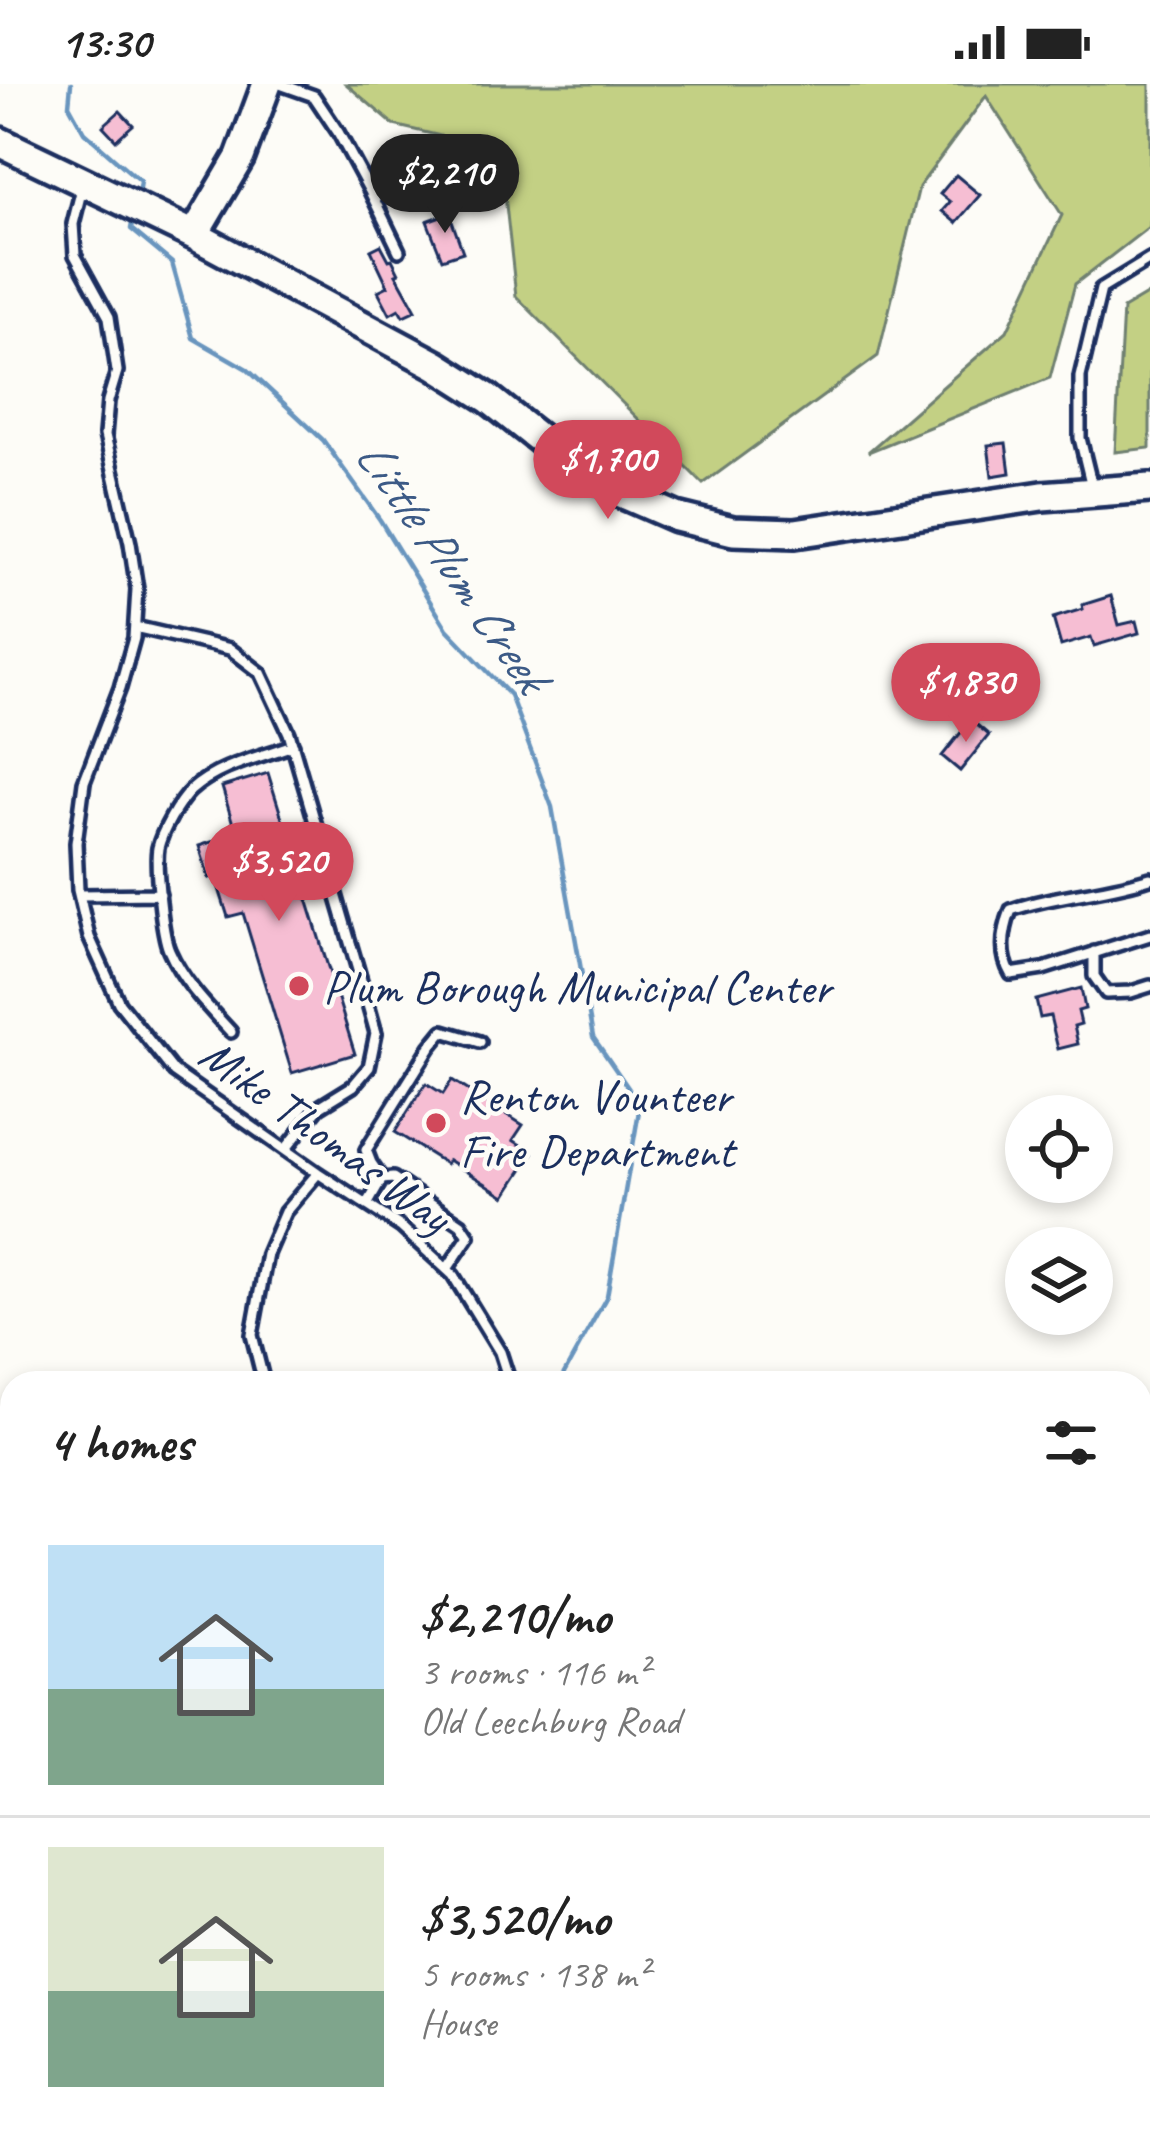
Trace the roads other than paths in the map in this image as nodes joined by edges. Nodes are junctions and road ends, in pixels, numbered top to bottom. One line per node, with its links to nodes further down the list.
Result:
1 (267, 84): 5 (street)
2 (280, 84): 6 (lane)
3 (0, 142): 4 (street)
4 (83, 182): 5 (street); 10 (lane, Mike Thomas Way)
5 (194, 235): 9 (street)
6 (399, 251)
7 (1150, 260): 9 (lane)
8 (1150, 488): 9 (street)
9 (1094, 492)
10 (135, 627): 11 (lane); 14 (lane, Mike Thomas Way)
11 (293, 745): 13 (lane); 20 (lane)
12 (1150, 878): 16 (lane)
13 (160, 894): 14 (lane); 18 (lane)
14 (80, 895): 20 (lane, Mike Thomas Way)
15 (1150, 935): 16 (lane)
16 (1094, 952): 17 (lane)
17 (1150, 986)
18 (231, 1032)
19 (480, 1042): 22 (lane)
20 (285, 1150): 21 (lane, Mike Thomas Way)
21 (318, 1173): 23 (lane, Mike Thomas Way); 25 (lane)
22 (382, 1179): 23 (lane); 24 (lane)
23 (367, 1205): 24 (lane, Mike Thomas Way)
24 (447, 1269): 26 (lane, Mike Thomas Way)
25 (260, 1371)
26 (506, 1371)

